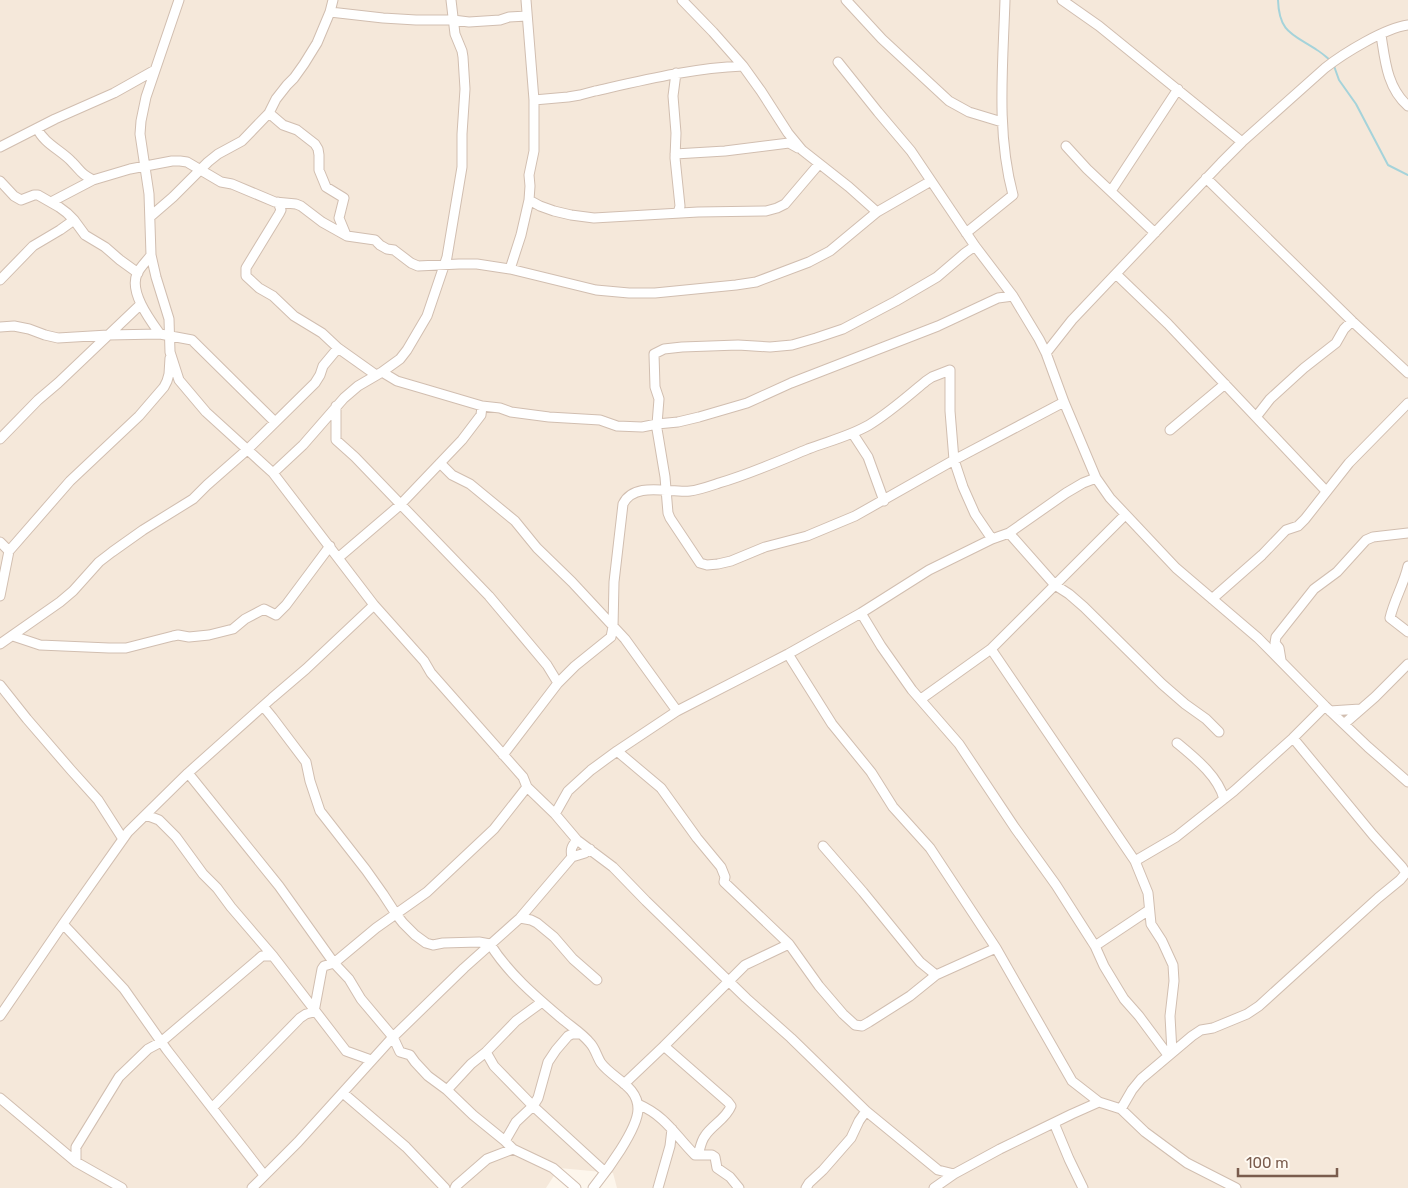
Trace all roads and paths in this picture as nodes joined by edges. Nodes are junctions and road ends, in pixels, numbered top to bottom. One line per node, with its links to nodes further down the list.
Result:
1 (179, 0): 16 (street)
2 (333, 0): 9 (street)
3 (451, 0): 11 (street)
4 (526, 0): 10 (street)
5 (682, 0): 15 (street)
6 (846, 0): 22 (street)
7 (1005, 0): 22 (street)
8 (1062, 0): 18 (street)
9 (330, 12): 11 (street); 21 (street)
10 (527, 16): 11 (street); 19 (street)
11 (453, 20): 49 (street)
12 (1408, 25): 13 (street)
13 (1381, 35): 20 (street); 24 (street)
14 (838, 62): 35 (street)
15 (743, 66): 17 (street); 27 (street)
16 (155, 70): 23 (street); 30 (street)
17 (676, 74): 19 (street); 28 (street)
18 (1178, 89): 24 (street); 36 (street)
19 (534, 100): 37 (street)
20 (1408, 106)
21 (269, 113): 31 (street); 46 (street)
22 (1002, 122): 45 (street)
23 (37, 128): 26 (street); 33 (street)
24 (1242, 142): 32 (street)
25 (1066, 146): 36 (street)
26 (0, 147)
27 (802, 150): 28 (street); 29 (street)
28 (676, 154): 41 (street)
29 (819, 164): 40 (street); 41 (street)
30 (145, 167): 31 (street); 33 (street); 42 (street)
31 (199, 170): 39 (street); 42 (street)
32 (1206, 178): 44 (street); 56 (street)
33 (93, 180): 38 (street)
34 (0, 181): 38 (street)
35 (931, 181): 40 (street); 45 (street)
36 (1111, 191): 44 (street)
37 (529, 200): 41 (street); 50 (street)
38 (51, 202): 43 (street)
39 (278, 202): 46 (street); 61 (street)
40 (877, 212): 50 (street)
41 (678, 213)
42 (151, 216): 48 (street)
43 (74, 220): 51 (street); 53 (street)
44 (1155, 232): 52 (street)
45 (966, 233): 47 (street)
46 (346, 235): 49 (street)
47 (976, 246): 54 (street); 73 (street)
48 (151, 255): 51 (street); 60 (street)
49 (444, 266): 50 (street); 65 (street)
50 (510, 269)
51 (138, 273): 55 (street)
52 (1116, 274): 63 (street); 66 (street)
53 (0, 280)
54 (1013, 296): 63 (street); 73 (street)
55 (141, 304): 58 (street); 59 (street)
56 (1352, 321): 64 (street); 71 (street)
57 (0, 327): 59 (street)
58 (160, 334): 59 (street); 60 (street)
59 (108, 335): 76 (street)
60 (170, 335): 62 (street); 72 (street)
61 (338, 348): 65 (street); 72 (street)
62 (170, 352): 77 (street); 92 (street)
63 (1046, 353): 67 (street)
64 (1408, 373)
65 (379, 374): 69 (street); 70 (street)
66 (1225, 384): 71 (street); 74 (street)
67 (1064, 402): 78 (street); 81 (street)
68 (1408, 403): 83 (street)
69 (336, 406): 80 (street); 85 (street)
70 (482, 406): 73 (street); 79 (street)
71 (1256, 417): 83 (street)
72 (275, 422): 77 (street)
73 (657, 424): 82 (street)
74 (1170, 430)
75 (853, 434): 78 (street); 82 (street); 84 (street)
76 (0, 439)
77 (248, 449): 80 (street); 102 (street)
78 (954, 460): 84 (street); 89 (street)
79 (440, 463): 85 (street); 100 (street)
80 (273, 473): 91 (street)
81 (1096, 478): 86 (street); 87 (street)
82 (666, 490): 84 (street); 100 (street)
83 (1326, 491): 97 (street)
84 (884, 501)
85 (400, 504): 93 (street); 108 (street)
86 (1126, 515): 95 (street); 97 (street)
87 (1009, 532): 89 (street); 95 (street)
88 (1408, 533): 106 (street)
89 (992, 539): 99 (street)
90 (0, 542): 92 (street)
91 (330, 546): 93 (street); 102 (street)
92 (9, 551): 96 (street)
93 (338, 558): 98 (street)
94 (1408, 566): 101 (street)
95 (1055, 585): 104 (street); 116 (street)
96 (0, 596)
97 (1212, 599): 106 (street)
98 (374, 605): 111 (street); 120 (street)
99 (861, 613): 105 (street); 110 (street)
100 (613, 627): 108 (street); 114 (street)
101 (1408, 632)
102 (13, 636): 103 (street)
103 (0, 644)
104 (991, 649): 110 (street); 132 (street)
105 (788, 654): 114 (street); 140 (street)
106 (1281, 660): 112 (street)
107 (1408, 664): 113 (street)
108 (558, 683): 120 (street)
109 (0, 684): 127 (street)
110 (921, 699): 139 (street)
111 (263, 706): 121 (street); 134 (street)
112 (1328, 709): 113 (street); 115 (street); 117 (street)
113 (1360, 709): 115 (street)
114 (677, 711): 119 (street)
115 (1344, 724): 122 (street)
116 (1219, 732)
117 (1293, 738): 124 (street); 154 (street)
118 (1177, 743): 124 (street)
119 (617, 751): 125 (street); 138 (street)
120 (503, 755): 123 (street)
121 (188, 772): 126 (street); 142 (street)
122 (1408, 782)
123 (527, 787): 125 (street); 134 (street)
124 (1224, 799): 132 (street)
125 (555, 814): 128 (street)
126 (146, 815): 127 (street); 141 (street)
127 (123, 839): 136 (street)
128 (577, 840): 130 (street); 131 (street)
129 (823, 846): 143 (street)
130 (590, 849): 131 (street); 145 (street)
131 (572, 857): 135 (street)
132 (1135, 861): 133 (street)
133 (1149, 910): 139 (street); 154 (street)
134 (396, 914): 137 (street); 142 (street)
135 (520, 918): 137 (street); 144 (street)
136 (63, 924): 148 (street); 151 (street)
137 (490, 944): 146 (street); 150 (street)
138 (789, 944): 143 (street); 145 (street)
139 (1094, 946): 154 (street)
140 (996, 948): 143 (street); 160 (street)
141 (273, 956): 147 (street); 151 (street)
142 (334, 963): 147 (street); 150 (street)
143 (936, 975)
144 (597, 980)
145 (729, 980): 152 (street); 165 (street)
146 (542, 1002): 149 (street); 153 (street)
147 (314, 1012): 155 (street); 163 (street)
148 (0, 1016)
149 (580, 1034): 156 (street); 162 (street)
150 (393, 1037): 155 (street); 157 (street)
151 (161, 1042): 163 (street); 171 (street)
152 (664, 1046): 156 (street); 170 (street)
153 (486, 1052): 157 (street); 162 (street)
154 (1170, 1054): 164 (street)
155 (372, 1060): 158 (street)
156 (624, 1084): 161 (street)
157 (447, 1090): 168 (street)
158 (342, 1093): 174 (street); 177 (street)
159 (0, 1098): 171 (street)
160 (1100, 1102): 164 (street); 166 (street)
161 (638, 1104): 167 (street); 172 (street)
162 (533, 1106): 168 (street); 172 (street)
163 (212, 1108): 174 (street)
164 (1121, 1109): 186 (street)
165 (866, 1111): 173 (street); 183 (street)
166 (1054, 1123): 173 (street); 185 (street)
167 (672, 1129): 170 (street); 181 (street)
168 (505, 1141): 169 (street)
169 (513, 1149): 178 (street); 179 (street)
170 (698, 1155): 182 (street)
171 (76, 1162): 175 (street)
172 (605, 1172): 180 (street)
173 (954, 1174): 184 (street)
174 (264, 1175): 176 (street)
175 (122, 1188)
176 (252, 1188)
177 (445, 1188)
178 (455, 1188)
179 (576, 1188)
180 (594, 1188)
181 (658, 1188)
182 (739, 1188)
183 (806, 1188)
184 (934, 1188)
185 (1083, 1188)
186 (1236, 1188)

